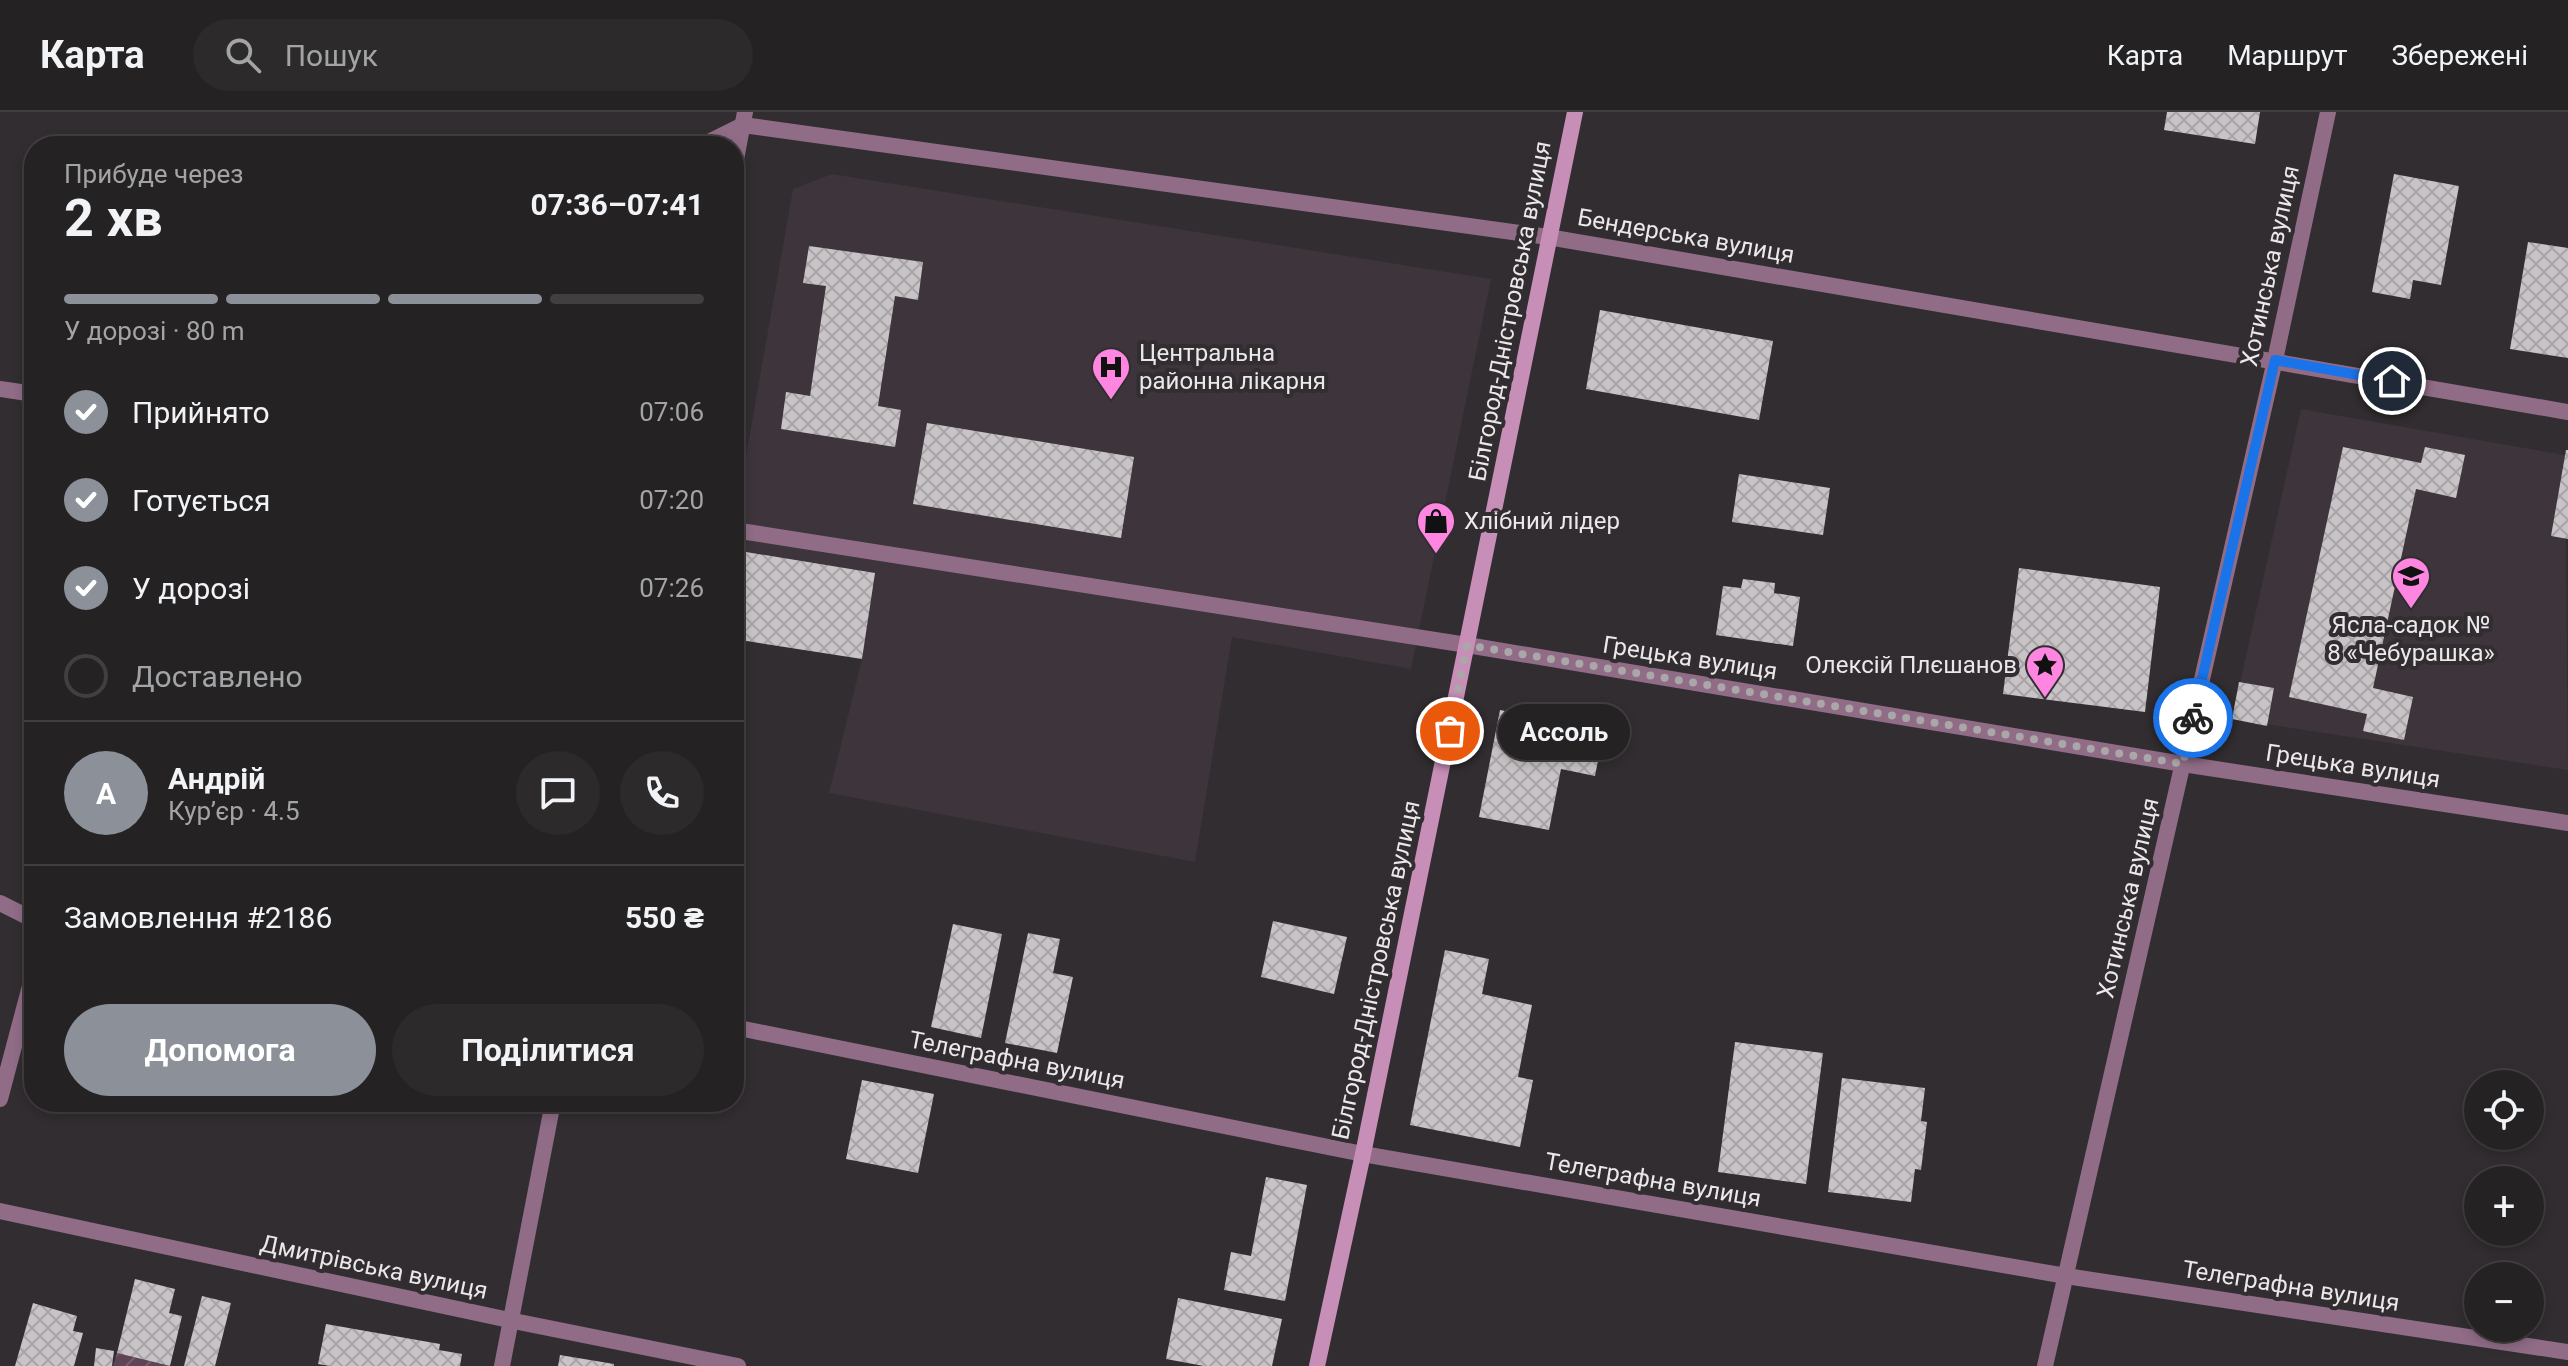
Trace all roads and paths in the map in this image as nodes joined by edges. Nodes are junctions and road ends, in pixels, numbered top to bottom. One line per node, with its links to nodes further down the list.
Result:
1 (1575, 112): 5 (main road, Білгород-Дністровська вулиця)
2 (2328, 112): 6 (street, Хотинська вулиця)
3 (744, 118): 4 (street); 5 (street, Бендерська вулиця)
4 (716, 136)
5 (1548, 237): 6 (street, Бендерська вулиця); 11 (main road, Білгород-Дністровська вулиця)
6 (2275, 360): 9 (street, Бендерська вулиця); 12 (street, Хотинська вулиця)
7 (0, 389): 8 (street)
8 (24, 393)
9 (2568, 412)
10 (744, 532): 11 (street, Грецька вулиця)
11 (1467, 645): 12 (street, Грецька вулиця); 20 (main road, Білгород-Дністровська вулиця)
12 (2183, 764): 13 (street, Грецька вулиця); 22 (street, Хотинська вулиця)
13 (2568, 823)
14 (0, 903): 15 (street)
15 (24, 915)
16 (24, 1009): 18 (street)
17 (744, 1029): 20 (street, Телеграфна вулиця)
18 (0, 1099)
19 (551, 1112): 23 (street)
20 (1363, 1154): 22 (street, Телеграфна вулиця); 27 (main road, Білгород-Дністровська вулиця)
21 (0, 1211): 23 (street, Дмитрівська вулиця)
22 (2066, 1276): 24 (street, Телеграфна вулиця); 28 (street, Хотинська вулиця)
23 (509, 1320): 25 (street); 26 (street, Дмитрівська вулиця)
24 (2568, 1352)
25 (502, 1366)
26 (738, 1366)
27 (1317, 1366)
28 (2045, 1366)

